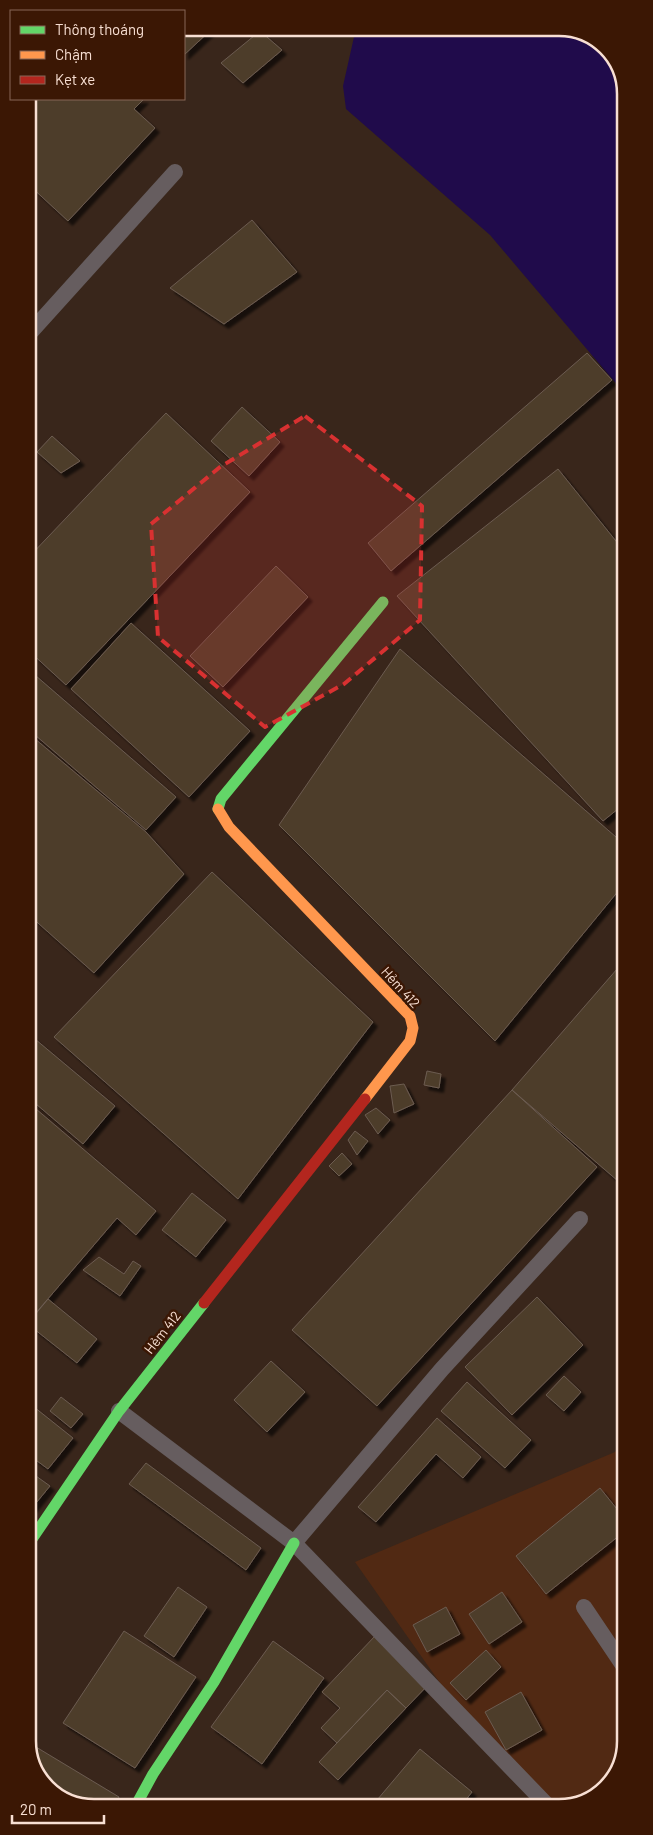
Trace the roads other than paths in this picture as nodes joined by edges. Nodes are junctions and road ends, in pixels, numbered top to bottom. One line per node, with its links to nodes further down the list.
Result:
1 (174, 172): 2 (lane)
2 (36, 326)
3 (383, 602): 5 (street, Hẻm 412)
4 (580, 1219): 7 (lane)
5 (119, 1411): 6 (street); 7 (lane)
6 (36, 1533)
7 (294, 1543): 10 (street); 11 (lane)
8 (584, 1607): 9 (lane)
9 (617, 1656)
10 (140, 1799)
11 (541, 1799)

